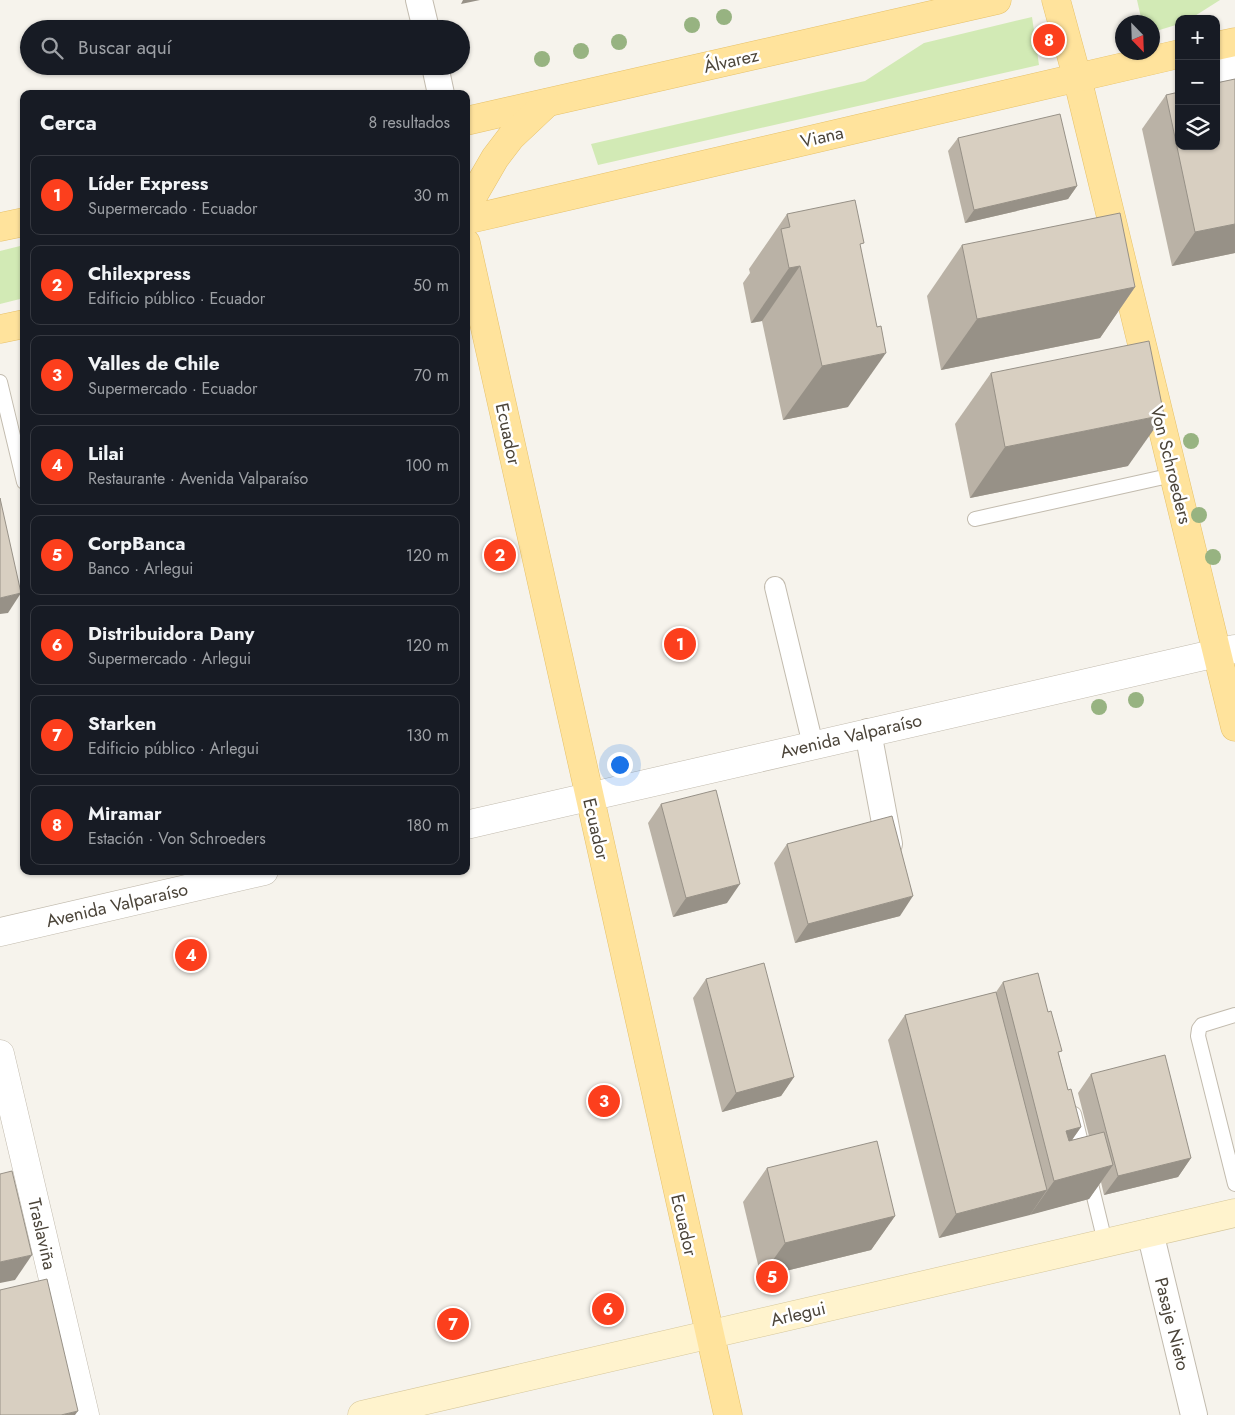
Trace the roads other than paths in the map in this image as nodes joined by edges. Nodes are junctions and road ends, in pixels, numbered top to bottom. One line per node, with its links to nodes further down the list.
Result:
1 (419, 0): 4 (street)
2 (997, 0): 11 (main road, Álvarez)
3 (1056, 0): 8 (main road, Von Schroeders)
4 (424, 20)
5 (1225, 44): 9 (street)
6 (1175, 55): 8 (main road, Viana)
7 (437, 75): 10 (street)
8 (1077, 77): 14 (main road, Viana); 22 (main road, Von Schroeders)
9 (1235, 89)
10 (440, 90)
11 (548, 102): 12 (main road, Álvarez); 13 (main road)
12 (470, 120)
13 (470, 201)
14 (470, 219)
15 (20, 223): 16 (main road)
16 (0, 227)
17 (470, 261): 29 (main road, Ecuador)
18 (20, 325): 19 (main road)
19 (0, 329)
20 (0, 382): 21 (lane)
21 (20, 465)
22 (1173, 474): 23 (lane); 25 (main road, Von Schroeders)
23 (975, 518)
24 (775, 587): 28 (street)
25 (1226, 650): 26 (main road, Von Schroeders); 27 (street, Avenida Valparaíso)
26 (1235, 727)
27 (868, 732): 28 (street, Avenida Valparaíso); 31 (street)
28 (813, 745): 29 (street, Avenida Valparaíso)
29 (588, 796): 30 (street, Avenida Valparaíso); 41 (main road, Ecuador)
30 (470, 823)
31 (889, 844)
32 (247, 875): 33 (street, Avenida Valparaíso)
33 (0, 932)
34 (1235, 1015): 37 (lane)
35 (0, 1054): 43 (street, Traslaviña)
36 (1071, 1104): 40 (lane)
37 (1235, 1184)
38 (1235, 1213): 39 (main road, Arlegui)
39 (1150, 1232): 40 (main road, Arlegui); 46 (street, Pasaje Nieto)
40 (1105, 1242): 41 (main road, Arlegui)
41 (709, 1334): 42 (main road, Arlegui); 45 (main road, Ecuador)
42 (390, 1412): 44 (main road, Arlegui)
43 (85, 1415)
44 (362, 1415)
45 (728, 1415)
46 (1194, 1415)

